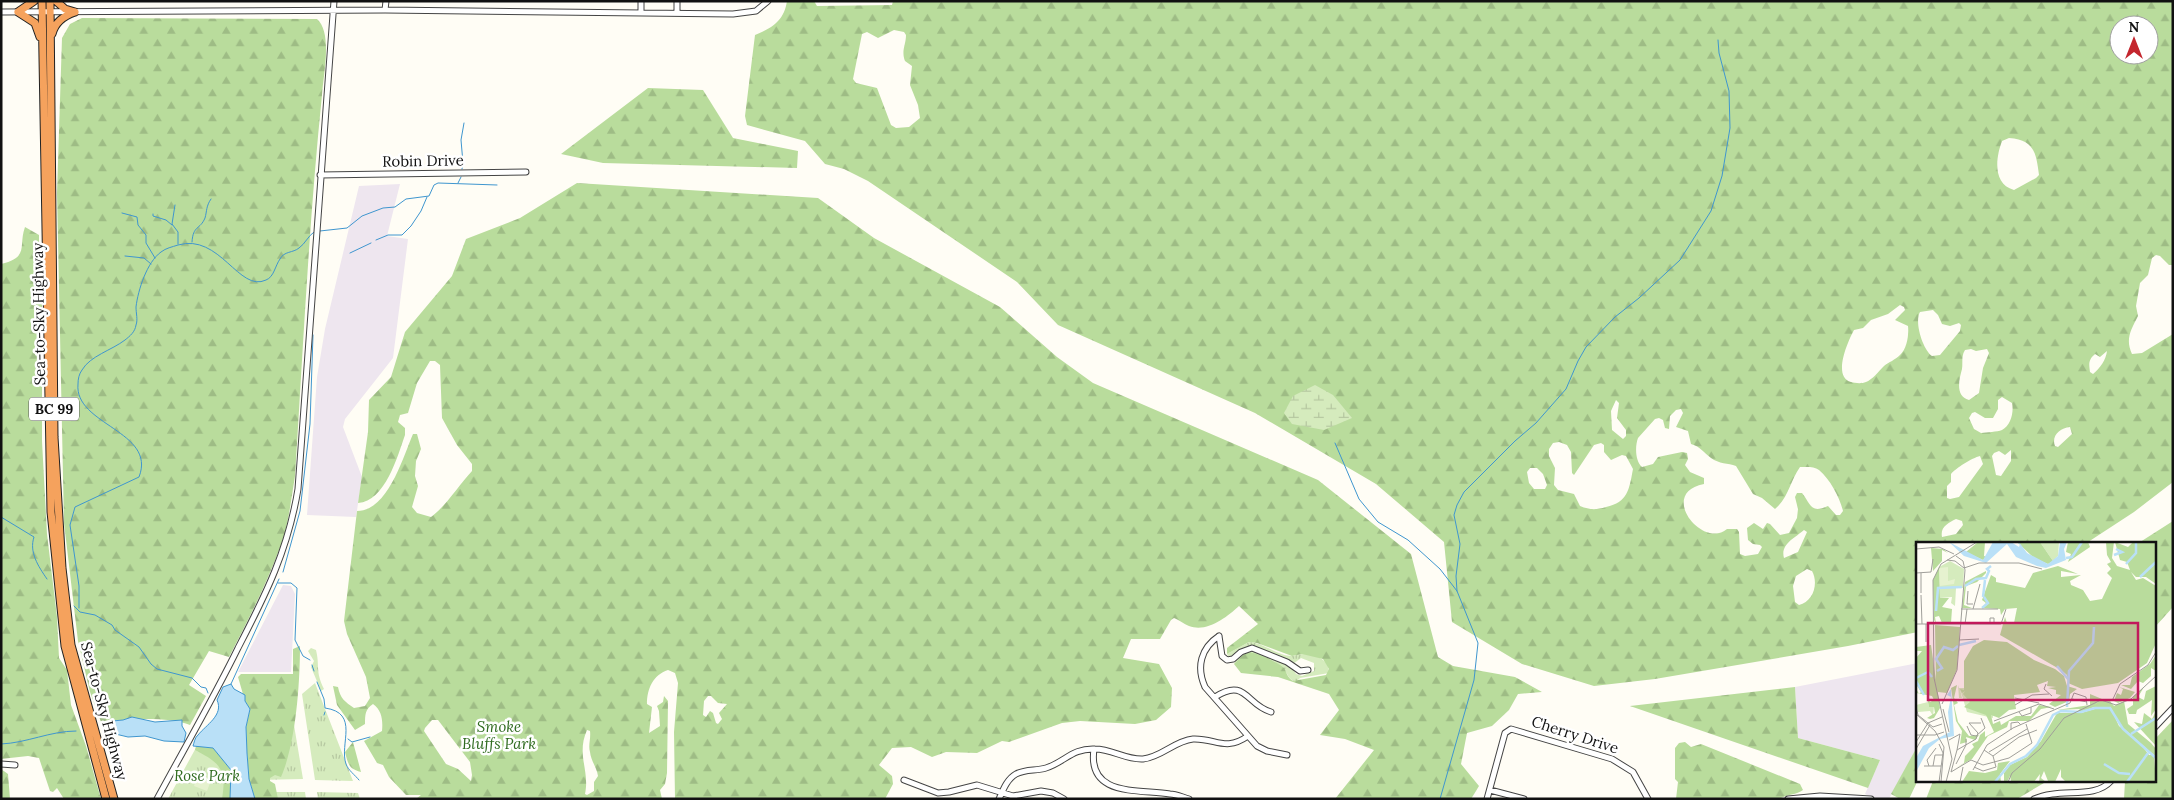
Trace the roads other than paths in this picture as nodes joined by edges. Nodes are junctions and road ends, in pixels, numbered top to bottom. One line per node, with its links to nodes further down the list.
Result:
1 (34, 1): 13 (highway)
2 (42, 1): 14 (highway, Sea-to-Sky Highway)
3 (50, 1): 14 (highway, Sea-to-Sky Highway / BC 99)
4 (56, 1): 15 (highway)
5 (334, 1): 11 (street)
6 (386, 1): 10 (street)
7 (641, 1): 16 (street)
8 (677, 1): 17 (street)
9 (768, 1): 17 (street)
10 (385, 10): 11 (street); 16 (street)
11 (333, 11): 15 (street); 21 (street)
12 (1, 12): 13 (street)
13 (18, 12): 14 (street); 19 (highway)
14 (46, 12): 15 (street); 18 (highway, Sea-to-Sky Highway / BC 99); 19 (highway, Sea-to-Sky Highway / BC 99)
15 (75, 12): 18 (highway)
16 (641, 13): 17 (street)
17 (677, 13)
18 (50, 42): 37 (highway, Sea-to-Sky Highway / BC 99)
19 (42, 45): 36 (highway, Sea-to-Sky Highway / BC 99)
20 (526, 172): 21 (street, Robin Drive)
21 (320, 175): 38 (street)
22 (1308, 670): 23 (street)
23 (1215, 697): 25 (street); 27 (street)
24 (2173, 708): 26 (street)
25 (1271, 712)
26 (2156, 726)
27 (1248, 736): 28 (street); 29 (street)
28 (1094, 749): 35 (street); 41 (street)
29 (1287, 755)
30 (1, 764): 31 (street)
31 (15, 765)
32 (904, 780): 35 (street)
33 (2110, 782): 47 (street)
34 (1490, 790): 42 (street); 43 (street); 44 (street, Cherry Drive)
35 (1002, 792): 39 (street); 40 (street)
36 (106, 799)
37 (114, 799)
38 (157, 799)
39 (998, 799)
40 (1064, 799)
41 (1189, 799)
42 (1488, 799)
43 (1524, 799)
44 (1648, 799)
45 (1788, 799): 46 (street)
46 (1871, 799)
47 (2034, 799)

